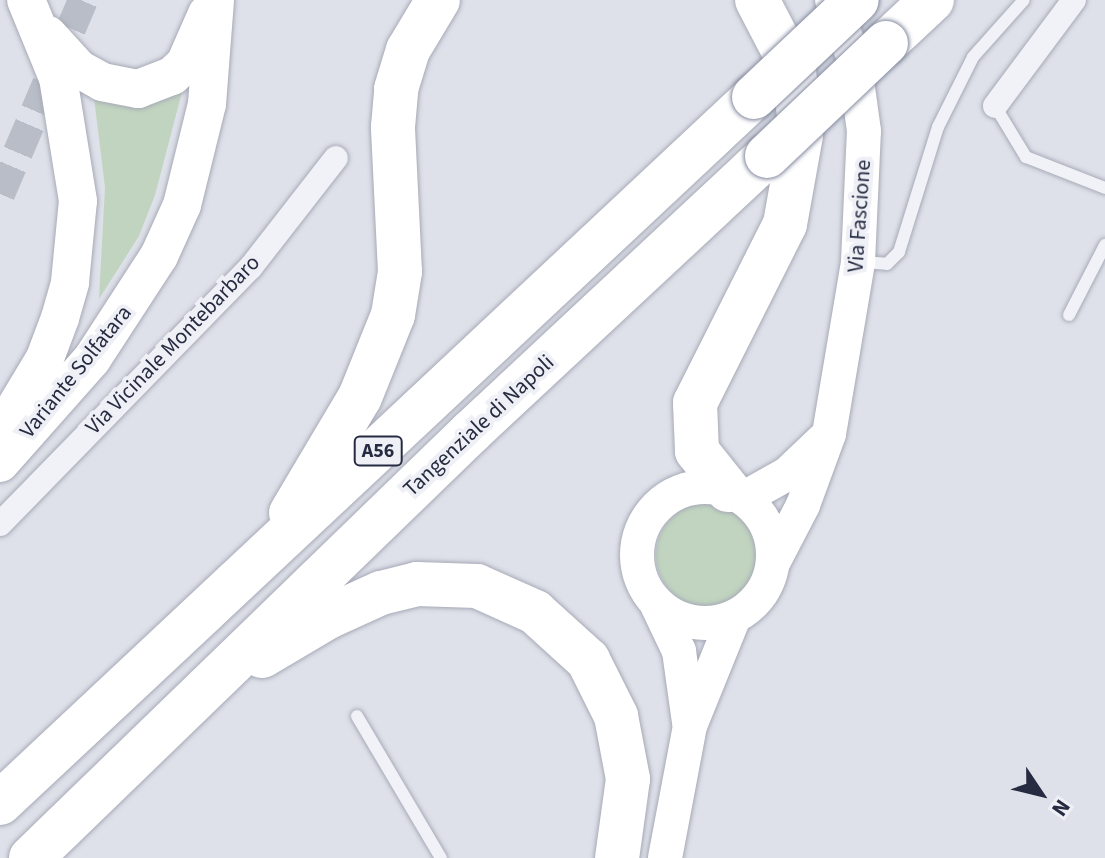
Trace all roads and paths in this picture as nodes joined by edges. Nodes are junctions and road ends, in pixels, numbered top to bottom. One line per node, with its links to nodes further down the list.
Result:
1 (212, 0): 9 (main road); 18 (main road, Variante Solfatara)
2 (438, 0): 21 (highway)
3 (757, 0): 19 (highway)
4 (832, 0): 14 (main road, Via Fascione)
5 (857, 0): 21 (highway, A56, bridge)
6 (932, 0): 25 (highway, Tangenziale di Napoli / A56, bridge)
7 (1024, 0): 14 (lane)
8 (1074, 0): 10 (street)
9 (28, 5): 16 (main road, Variante Solfatara)
10 (995, 106): 12 (lane)
11 (336, 158): 20 (street, Via Vicinale Montebarbaro)
12 (1105, 188)
13 (1105, 245): 15 (lane)
14 (858, 262): 17 (main road, Via Fascione)
15 (1069, 315)
16 (0, 433)
17 (829, 434): 19 (main road); 22 (main road, Via Fascione)
18 (0, 463)
19 (736, 494): 22 (main road); 23 (main road)
20 (0, 524)
21 (264, 559): 28 (highway, A56)
22 (774, 561): 24 (main road)
23 (656, 603): 24 (main road); 27 (main road)
24 (734, 617): 27 (main road)
25 (198, 694): 29 (highway, Tangenziale di Napoli / A56); 31 (highway)
26 (357, 716): 30 (lane)
27 (690, 726): 32 (main road)
28 (0, 803)
29 (31, 858)
30 (441, 858)
31 (617, 858)
32 (665, 858)

